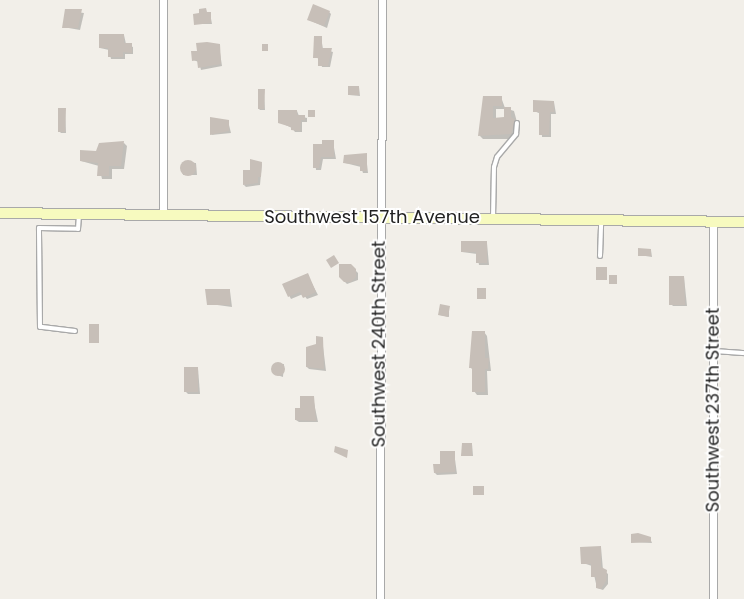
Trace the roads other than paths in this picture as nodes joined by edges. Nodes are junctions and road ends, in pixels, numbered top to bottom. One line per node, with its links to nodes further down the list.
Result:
1 (163, 0): 6 (street)
2 (382, 0): 7 (street, Southwest 240th Street)
3 (517, 122): 8 (lane)
4 (0, 213): 5 (street, Southwest 157th Avenue)
5 (79, 214): 6 (street, Southwest 157th Avenue); 13 (lane)
6 (163, 215): 7 (street, Southwest 157th Avenue)
7 (380, 217): 8 (street, Southwest 157th Avenue); 16 (street, Southwest 240th Street)
8 (493, 218): 9 (street, Southwest 157th Avenue)
9 (600, 220): 10 (street, Southwest 157th Avenue); 12 (lane)
10 (713, 221): 11 (street, Southwest 157th Avenue); 14 (street, Southwest 237th Street)
11 (744, 222)
12 (600, 256)
13 (75, 331)
14 (713, 351): 15 (lane); 17 (street, Southwest 237th Street)
15 (744, 353)
16 (380, 599)
17 (714, 599)

